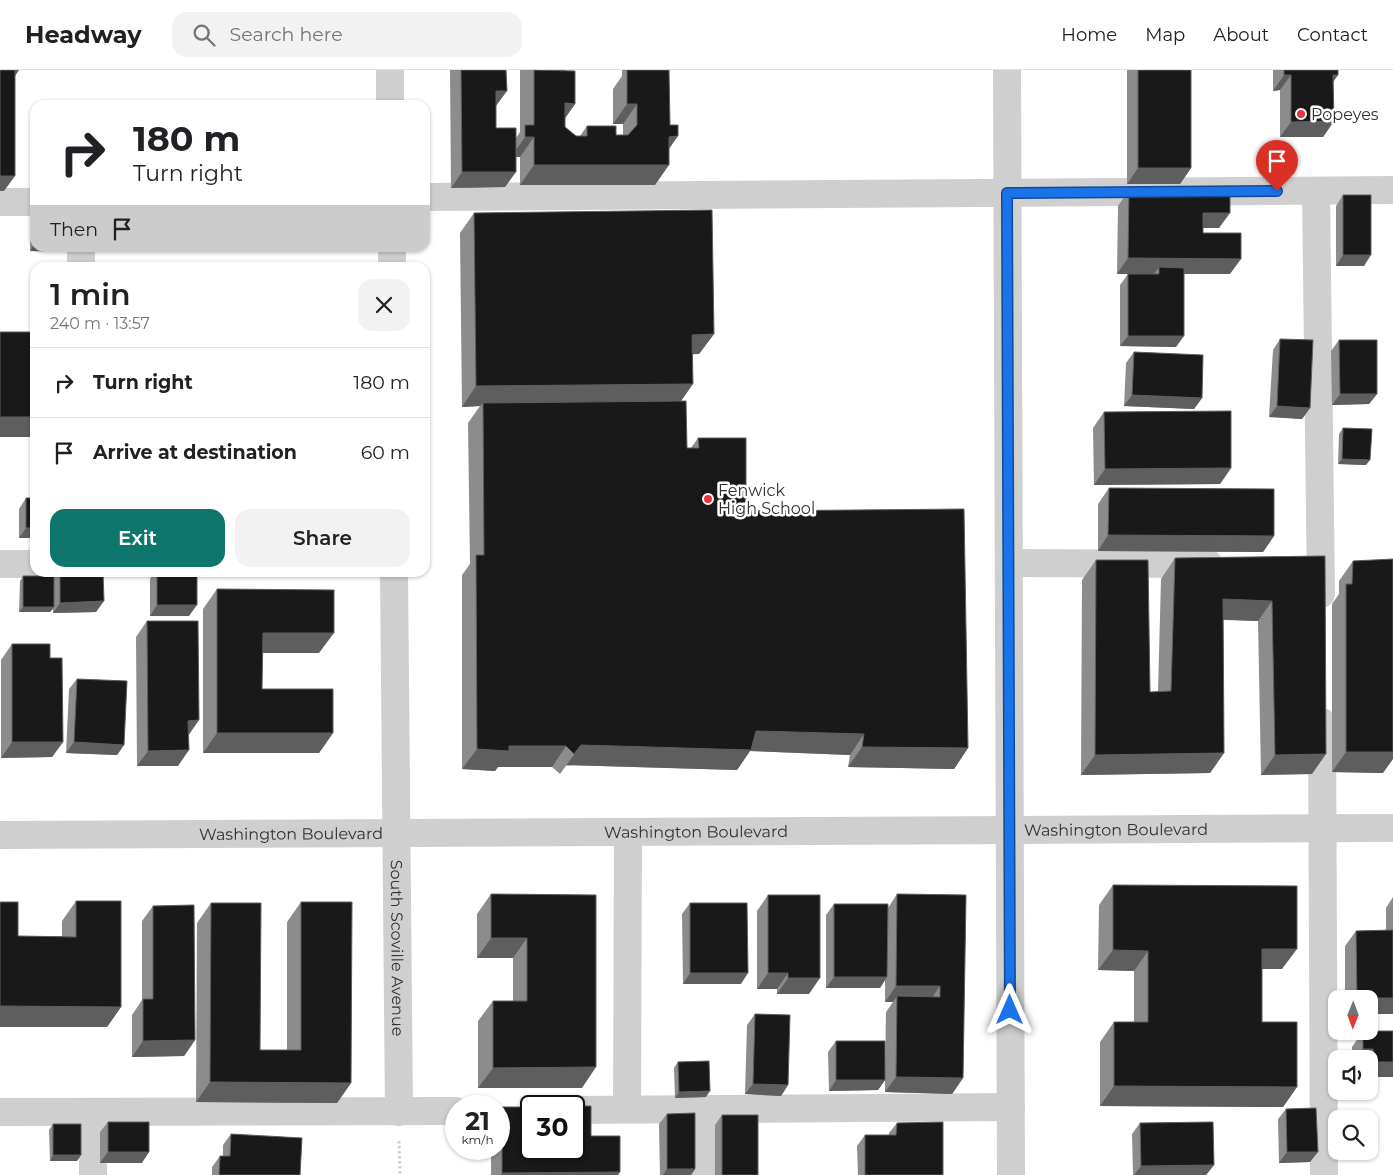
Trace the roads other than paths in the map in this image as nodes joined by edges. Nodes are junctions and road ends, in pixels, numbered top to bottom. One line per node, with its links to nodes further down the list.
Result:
1 (390, 70): 3 (street)
2 (1007, 70): 6 (street)
3 (390, 100)
4 (1393, 190): 5 (street)
5 (1316, 191): 6 (street); 15 (street)
6 (1007, 193): 7 (street); 10 (street)
7 (430, 197)
8 (0, 202): 9 (street)
9 (30, 202)
10 (1008, 563): 13 (street); 19 (street)
11 (0, 564): 12 (street)
12 (30, 564)
13 (1232, 564)
14 (394, 577): 21 (street, South Scoville Avenue)
15 (1321, 614)
16 (1322, 702): 17 (street)
17 (1324, 828): 18 (street, Washington Boulevard); 19 (street, Washington Boulevard); 34 (street)
18 (1393, 828)
19 (1010, 830): 20 (street, Washington Boulevard); 23 (street)
20 (628, 832): 21 (street, Washington Boulevard); 25 (street)
21 (397, 833): 22 (street, Washington Boulevard); 30 (street, South Scoville Avenue)
22 (0, 835)
23 (1011, 1107): 24 (street); 33 (street)
24 (702, 1108): 25 (street); 32 (street)
25 (626, 1109): 26 (street)
26 (585, 1110)
27 (445, 1111): 30 (street)
28 (0, 1112): 29 (street)
29 (93, 1112): 30 (street); 31 (street)
30 (399, 1112)
31 (93, 1175)
32 (702, 1175)
33 (1011, 1175)
34 (1324, 1175)

